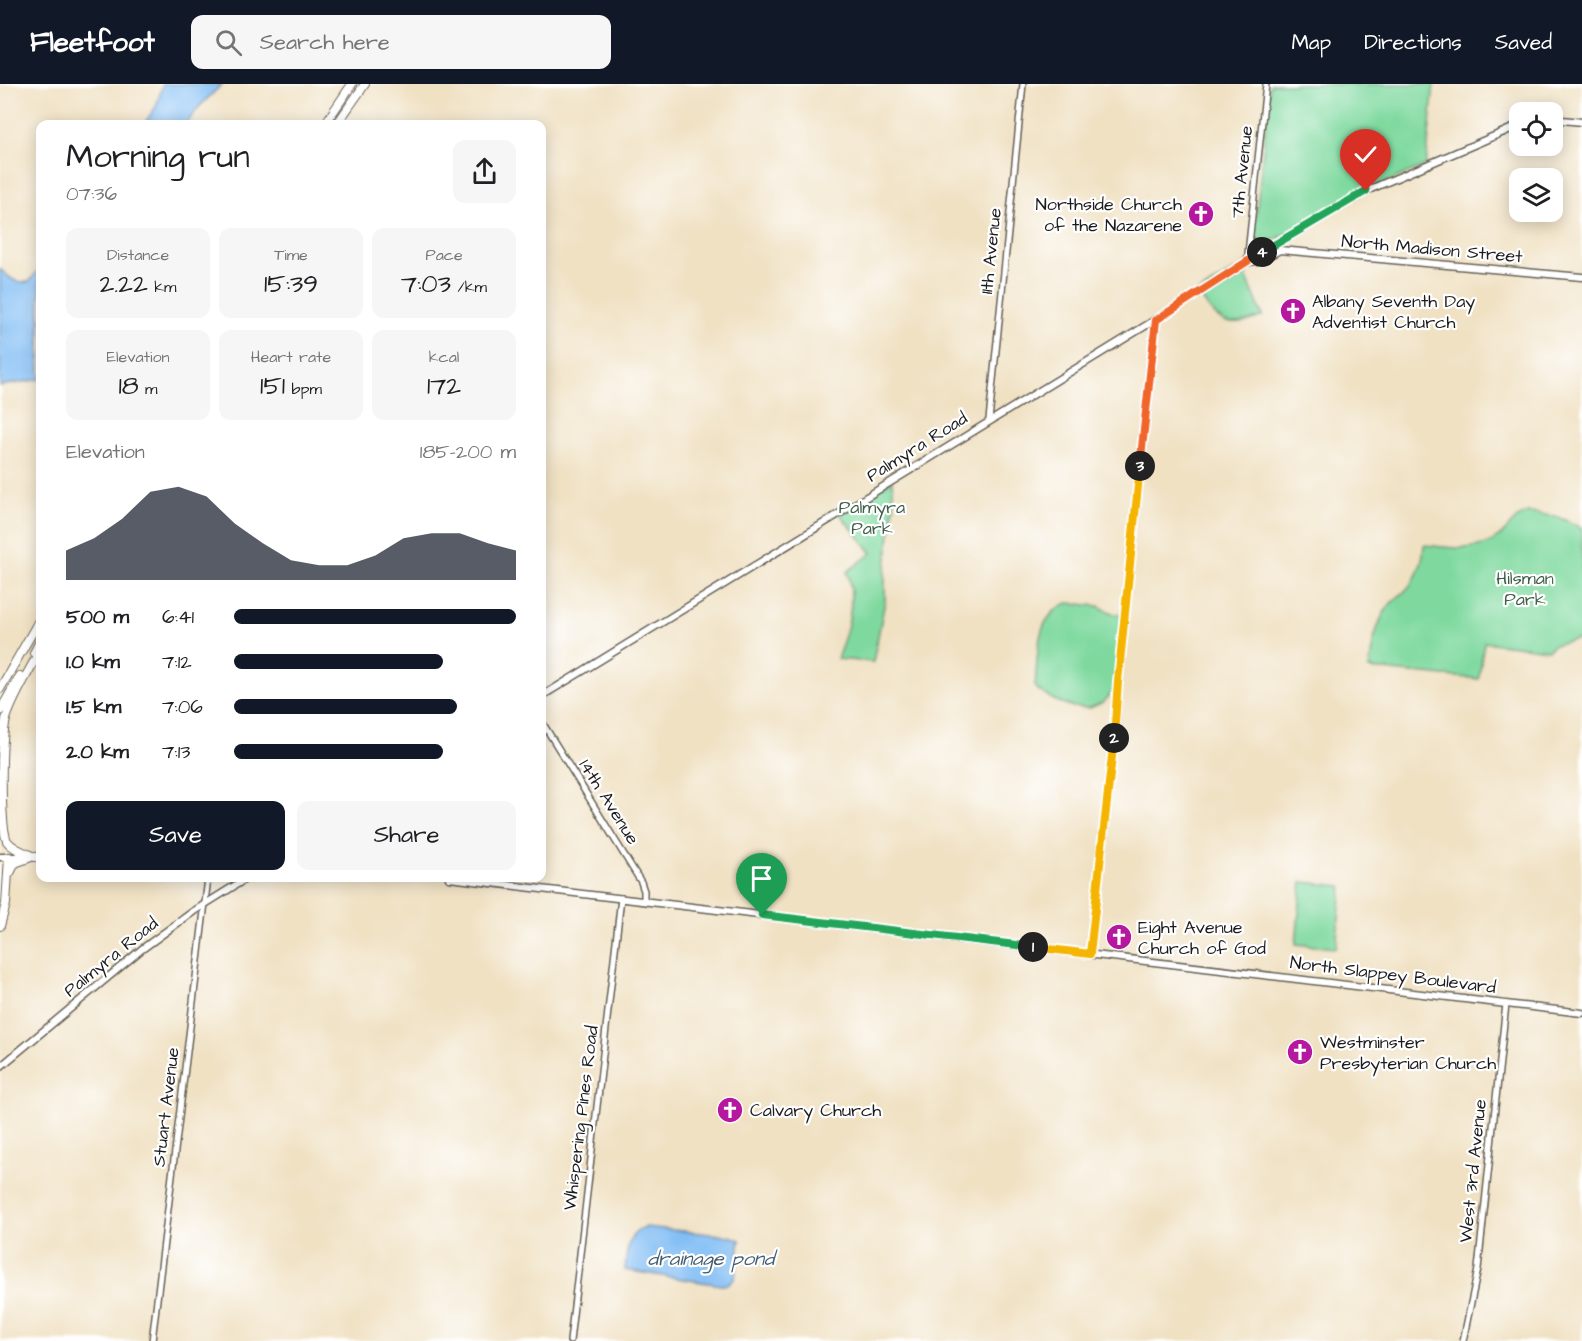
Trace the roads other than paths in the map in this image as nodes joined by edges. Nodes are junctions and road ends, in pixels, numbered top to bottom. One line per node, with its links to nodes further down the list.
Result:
1 (346, 84): 6 (highway)
2 (351, 84): 7 (highway)
3 (365, 84): 8 (highway)
4 (1023, 84): 16 (street, 11th Avenue)
5 (1266, 84): 13 (street, 7th Avenue)
6 (325, 120)
7 (326, 120)
8 (340, 120)
9 (1563, 120): 10 (main road)
10 (1582, 122)
11 (1509, 130): 13 (main road, Palmyra Road)
12 (1280, 250): 13 (main road, Palmyra Road); 14 (main road, North Madison Street)
13 (1247, 262): 15 (main road, Palmyra Road)
14 (1582, 277)
15 (1156, 320): 16 (main road, Palmyra Road); 36 (street)
16 (989, 420): 23 (main road, Palmyra Road)
17 (36, 627): 18 (highway)
18 (34, 631): 21 (highway); 22 (highway)
19 (36, 648): 24 (highway)
20 (36, 657): 27 (highway)
21 (0, 679)
22 (0, 689)
23 (546, 694)
24 (0, 711)
25 (546, 728): 33 (street, 14th Avenue)
26 (4, 857): 27 (main road); 28 (highway)
27 (35, 857): 28 (highway)
28 (8, 880): 35 (highway)
29 (208, 882): 34 (street, Stuart Avenue)
30 (241, 882): 34 (main road, Palmyra Road)
31 (483, 882): 32 (main road, North Slappey Boulevard)
32 (621, 898): 33 (main road, North Slappey Boulevard); 41 (street, Whispering Pines Road)
33 (644, 901): 36 (main road, North Slappey Boulevard)
34 (205, 904): 39 (main road, Palmyra Road); 40 (street, Stuart Avenue)
35 (0, 926)
36 (1090, 954): 37 (main road, North Slappey Boulevard)
37 (1506, 1004): 38 (main road, North Slappey Boulevard); 42 (street, West 3rd Avenue)
38 (1582, 1013)
39 (0, 1067)
40 (152, 1341)
41 (570, 1341)
42 (1463, 1341)

